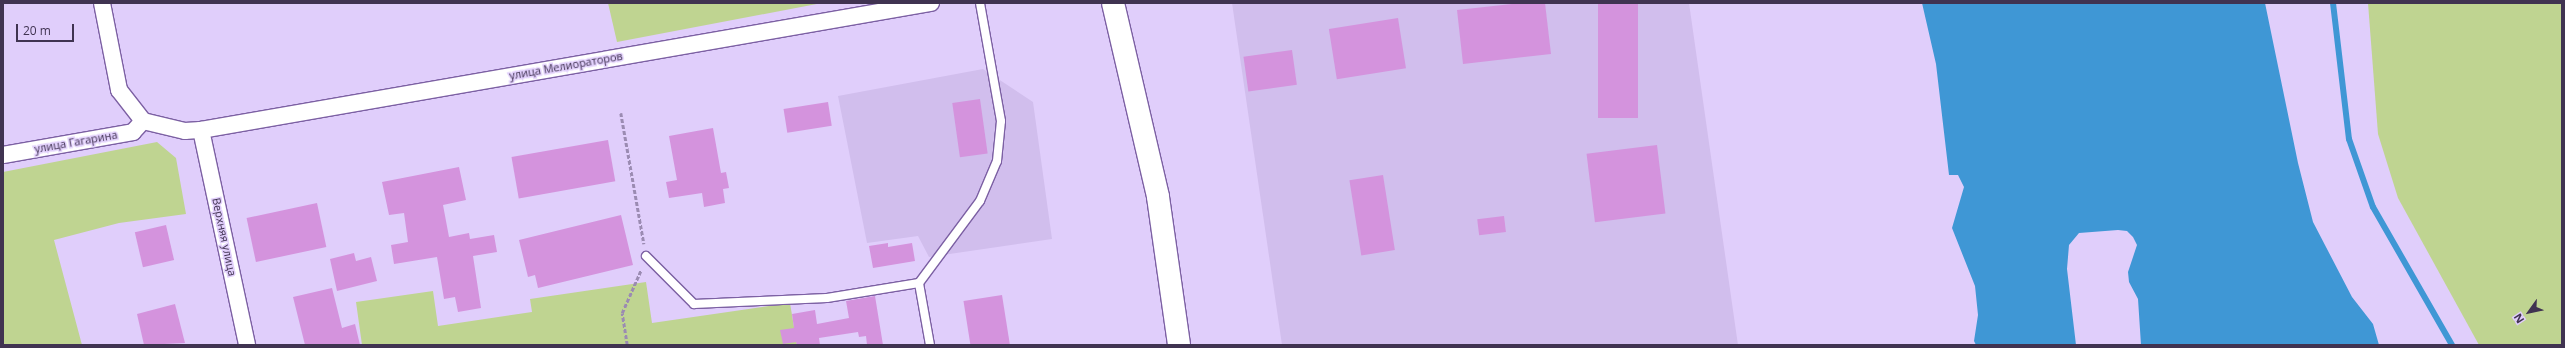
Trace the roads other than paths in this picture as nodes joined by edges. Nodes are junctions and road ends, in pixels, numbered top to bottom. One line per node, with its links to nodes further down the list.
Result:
1 (102, 3): 5 (street)
2 (931, 3): 6 (street, улица Мелиораторов)
3 (980, 3): 9 (lane)
4 (1113, 3): 12 (main road)
5 (143, 121): 6 (street, улица Мелиораторов); 7 (street, улица Гагарина)
6 (201, 130): 10 (street, Верхняя улица)
7 (3, 155)
8 (646, 256): 9 (lane)
9 (920, 283): 11 (lane)
10 (247, 345)
11 (930, 345)
12 (1179, 345)

